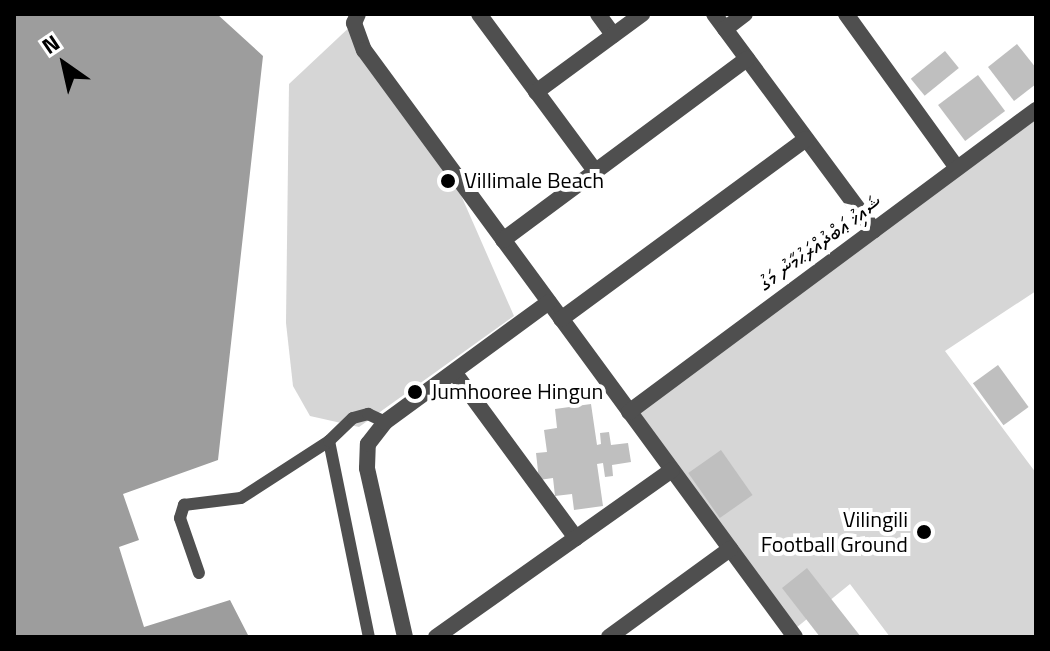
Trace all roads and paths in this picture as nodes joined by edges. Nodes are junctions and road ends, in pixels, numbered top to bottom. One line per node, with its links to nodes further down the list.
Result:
1 (479, 14): 11 (street)
2 (598, 14): 9 (street)
3 (642, 14): 9 (street)
4 (714, 14): 8 (street)
5 (745, 14): 8 (street)
6 (846, 14): 14 (street)
7 (353, 17): 17 (street)
8 (725, 29): 10 (street)
9 (613, 35): 11 (street)
10 (747, 59): 13 (street); 15 (street)
11 (536, 92): 15 (street)
12 (1036, 110): 14 (street, ޝައިިޚު ޢަބްދުއްރަޙުމާނު މަގު)
13 (806, 139): 16 (street); 19 (street)
14 (957, 168): 16 (street, ޝައިިޚު ޢަބްދުއްރަޙުމާނު މަގު)
15 (595, 171): 17 (street)
16 (874, 230): 21 (street, ޝައިިޚު ޢަބްދުއްރަޙުމާނު މަގު)
17 (503, 240): 18 (street)
18 (549, 302): 19 (street); 20 (street)
19 (561, 319): 21 (street)
20 (454, 372): 22 (street); 25 (street)
21 (629, 412): 24 (street)
22 (385, 422): 23 (lane); 30 (street)
23 (329, 441): 27 (lane); 29 (lane)
24 (672, 470): 25 (street); 26 (street)
25 (576, 538): 31 (street)
26 (730, 549): 28 (street); 32 (street)
27 (199, 573)
28 (790, 635)
29 (369, 637)
30 (405, 637)
31 (436, 637)
32 (609, 637)

